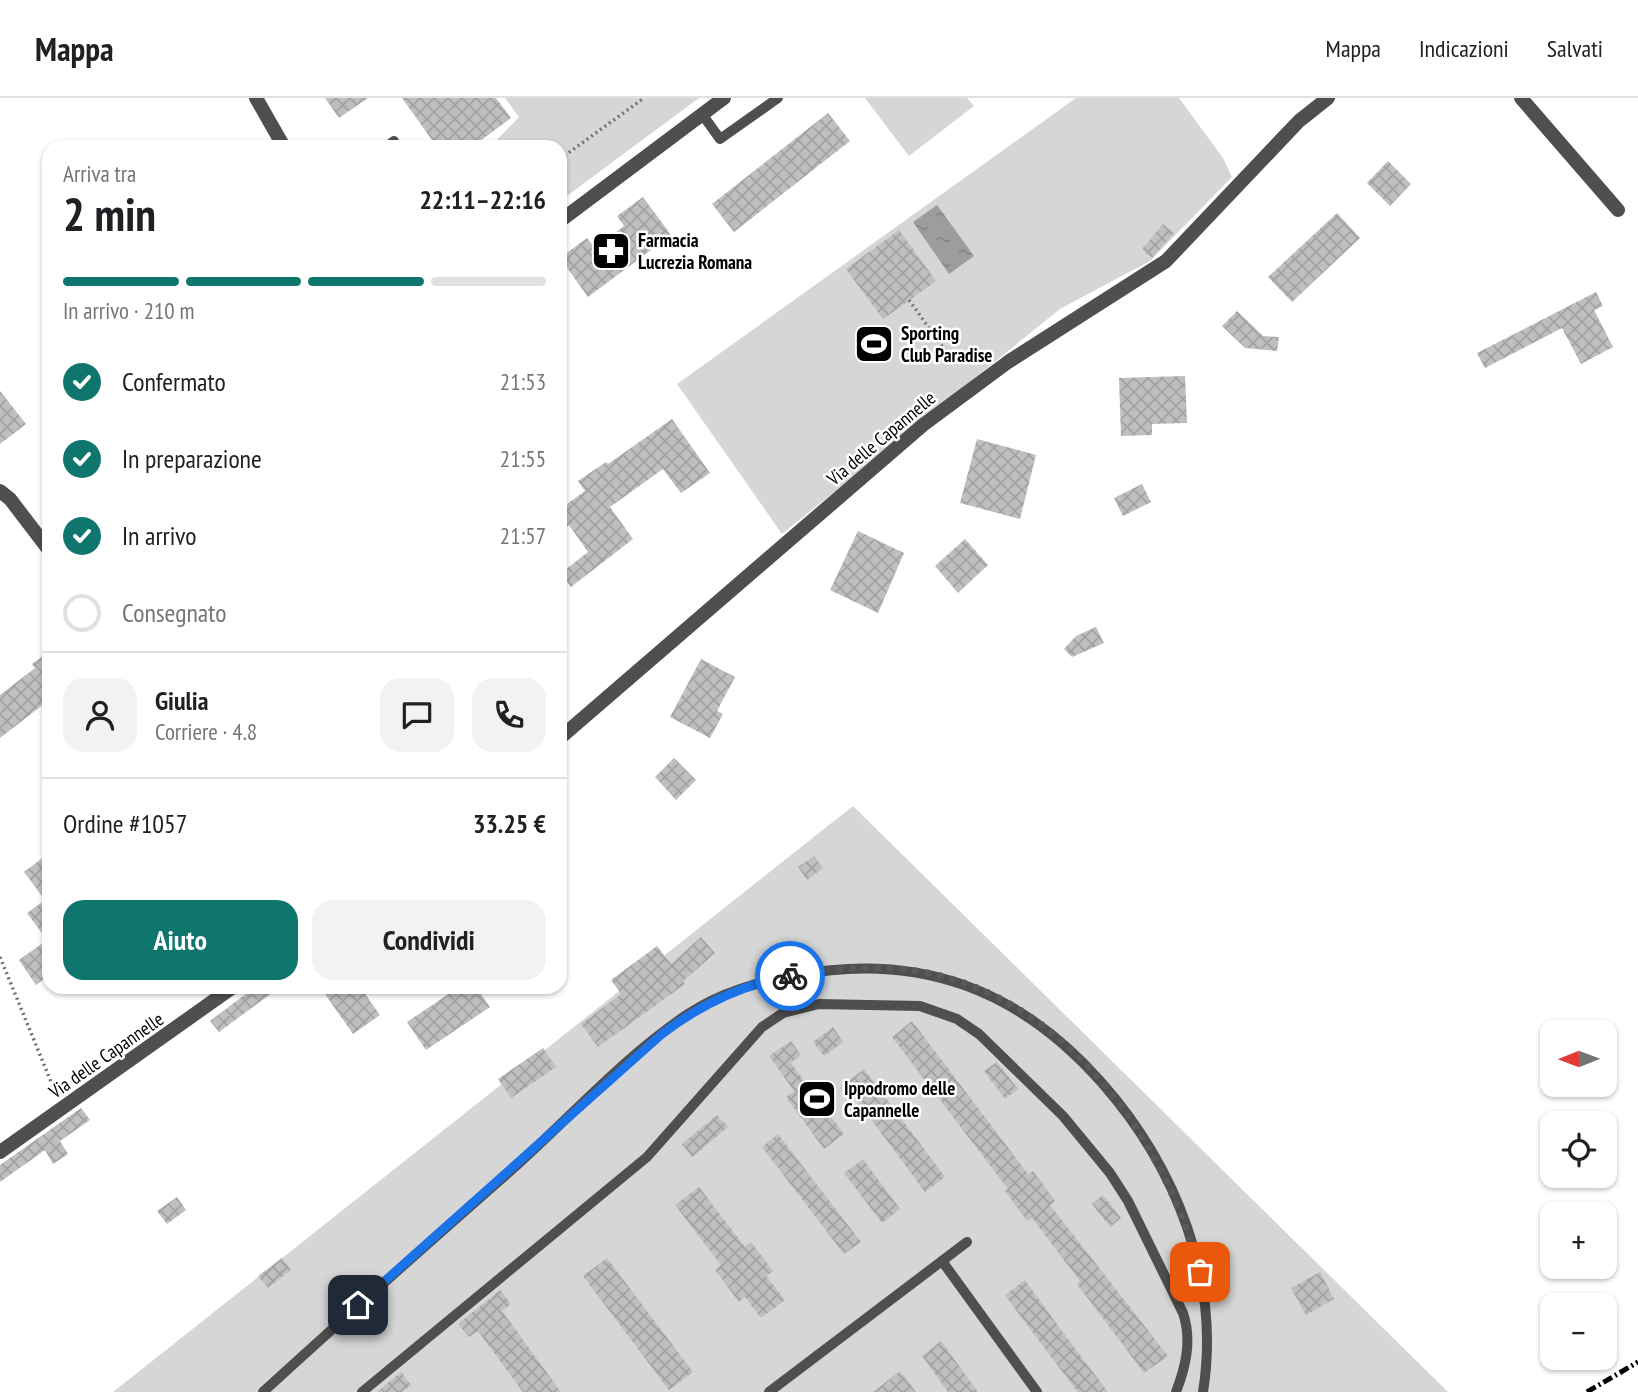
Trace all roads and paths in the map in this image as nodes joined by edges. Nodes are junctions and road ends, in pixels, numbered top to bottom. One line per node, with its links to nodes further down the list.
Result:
1 (256, 98): 8 (street)
2 (644, 98): 9 (path)
3 (724, 98): 7 (street)
4 (778, 98): 7 (lane)
5 (1328, 98): 16 (street, Via delle Capannelle)
6 (1521, 98): 10 (street)
7 (702, 114): 11 (street)
8 (280, 140)
9 (567, 154)
10 (1618, 210)
11 (567, 216)
12 (909, 300): 13 (path)
13 (951, 359)
14 (0, 491): 15 (street)
15 (42, 541)
16 (567, 732)
17 (0, 957): 19 (path)
18 (223, 994): 19 (street, Via delle Capannelle)
19 (63, 1109): 20 (street, Via delle Capannelle)
20 (0, 1153)
21 (967, 1242): 22 (lane)
22 (942, 1261): 25 (lane); 26 (lane)
23 (263, 1392): 28 (lane)
24 (362, 1392): 27 (lane)
25 (769, 1392)
26 (1037, 1392)
27 (1176, 1392)
28 (1203, 1392)

